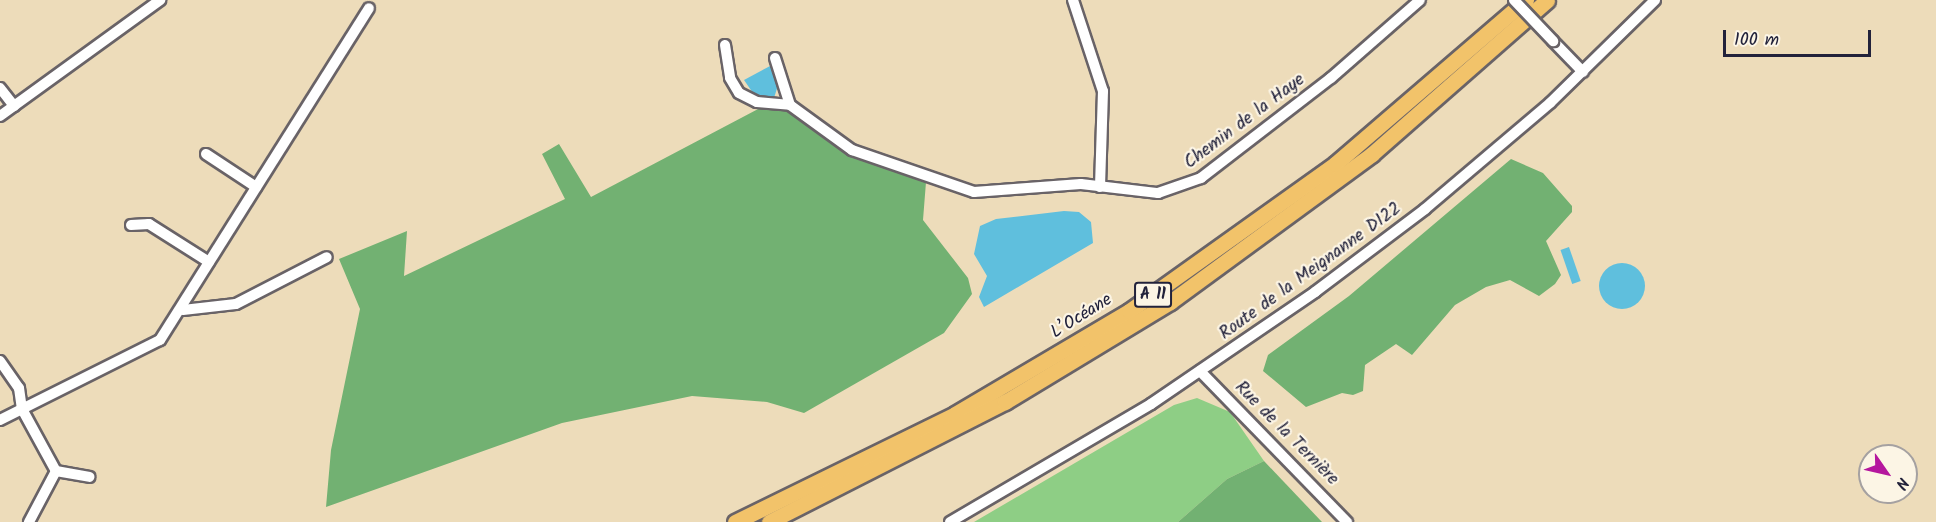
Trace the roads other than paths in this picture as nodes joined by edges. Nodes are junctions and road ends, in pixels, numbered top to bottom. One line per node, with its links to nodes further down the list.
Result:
1 (160, 0): 14 (street)
2 (1073, 0): 18 (street)
3 (1420, 0): 18 (street, Chemin de la Haye)
4 (1514, 0): 11 (street, bridge)
5 (1526, 0): 30 (highway, L’Océane / A 11)
6 (1547, 0): 31 (highway, L’Océane / A 11)
7 (1655, 0): 11 (street, Route de la Meignanne D122)
8 (369, 8): 17 (street)
9 (725, 45): 13 (street)
10 (775, 58): 13 (street)
11 (1583, 72): 24 (street, Route de la Meignanne D122)
12 (0, 88): 14 (street)
13 (790, 105): 18 (street, Chemin de la Haye)
14 (14, 106): 15 (street)
15 (0, 116)
16 (206, 154): 17 (street)
17 (256, 187): 21 (street)
18 (1100, 187)
19 (130, 225): 21 (street)
20 (327, 257): 22 (street)
21 (209, 262): 22 (street)
22 (183, 310): 25 (street)
23 (0, 361): 25 (street)
24 (1200, 371): 32 (street, Route de la Meignanne D122); 33 (street, Rue de la Ternière)
25 (22, 409): 26 (street); 27 (street)
26 (0, 420)
27 (56, 471): 28 (street); 29 (street)
28 (89, 477)
29 (29, 522)
30 (735, 522)
31 (769, 522)
32 (950, 522)
33 (1347, 522)

